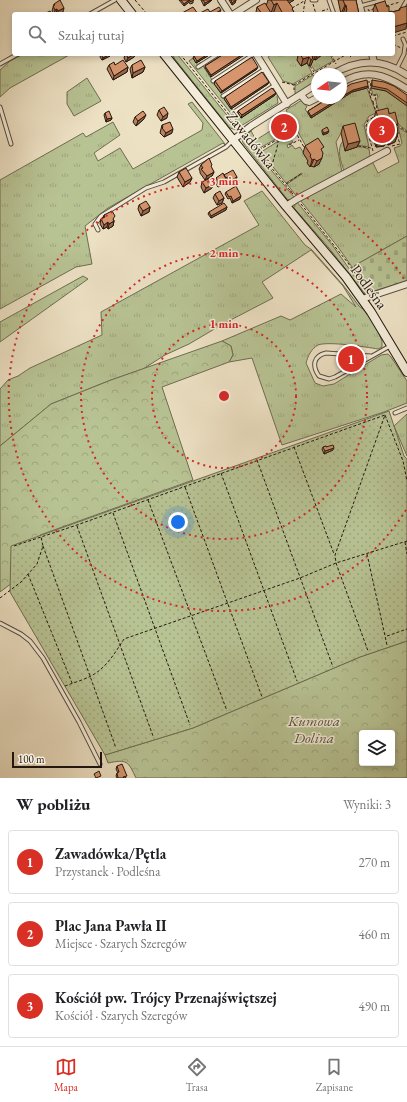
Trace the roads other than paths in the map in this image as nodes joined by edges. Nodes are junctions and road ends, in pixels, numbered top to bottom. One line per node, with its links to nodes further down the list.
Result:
1 (115, 0): 12 (lane)
2 (121, 0): 13 (main road)
3 (221, 0): 14 (street)
4 (256, 0): 15 (street)
5 (316, 0): 9 (lane)
6 (330, 0): 16 (lane)
7 (383, 0): 10 (lane)
8 (407, 0): 11 (lane)
9 (312, 2)
10 (359, 3)
11 (398, 11)
12 (94, 12)
13 (130, 12)
14 (228, 12)
15 (231, 12)
16 (333, 12)
17 (403, 39): 18 (lane)
18 (406, 47): 29 (lane)
19 (14, 56): 26 (lane)
20 (167, 56): 43 (main road, Zawadówka)
21 (215, 56): 27 (lane)
22 (255, 56): 33 (lane)
23 (258, 56): 30 (street)
24 (372, 56): 25 (street)
25 (374, 62): 28 (street); 29 (street)
26 (0, 64)
27 (198, 67)
28 (344, 68)
29 (397, 68): 31 (street)
30 (265, 69): 34 (street); 38 (lane)
31 (407, 75)
32 (347, 80): 36 (street)
33 (213, 81)
34 (275, 85): 40 (street); 42 (lane)
35 (311, 88): 37 (street)
36 (407, 89)
37 (301, 95): 39 (street); 40 (street)
38 (223, 96)
39 (311, 101)
40 (287, 104): 43 (street)
41 (0, 107): 44 (lane)
42 (234, 112)
43 (233, 140): 46 (main road, Zawadówka); 47 (lane)
44 (11, 144)
45 (387, 150): 46 (street)
46 (286, 206): 48 (main road, Zawadówka)
47 (98, 230)
48 (316, 242): 50 (main road, Podleśna)
49 (407, 284): 50 (street)
50 (365, 296): 51 (main road, Podleśna)
51 (391, 345): 52 (lane); 53 (main road, Podleśna)
52 (371, 356): 52 (lane)
53 (407, 372)
54 (407, 408): 55 (lane)
55 (395, 413)
56 (0, 623): 57 (lane)
57 (100, 764)

